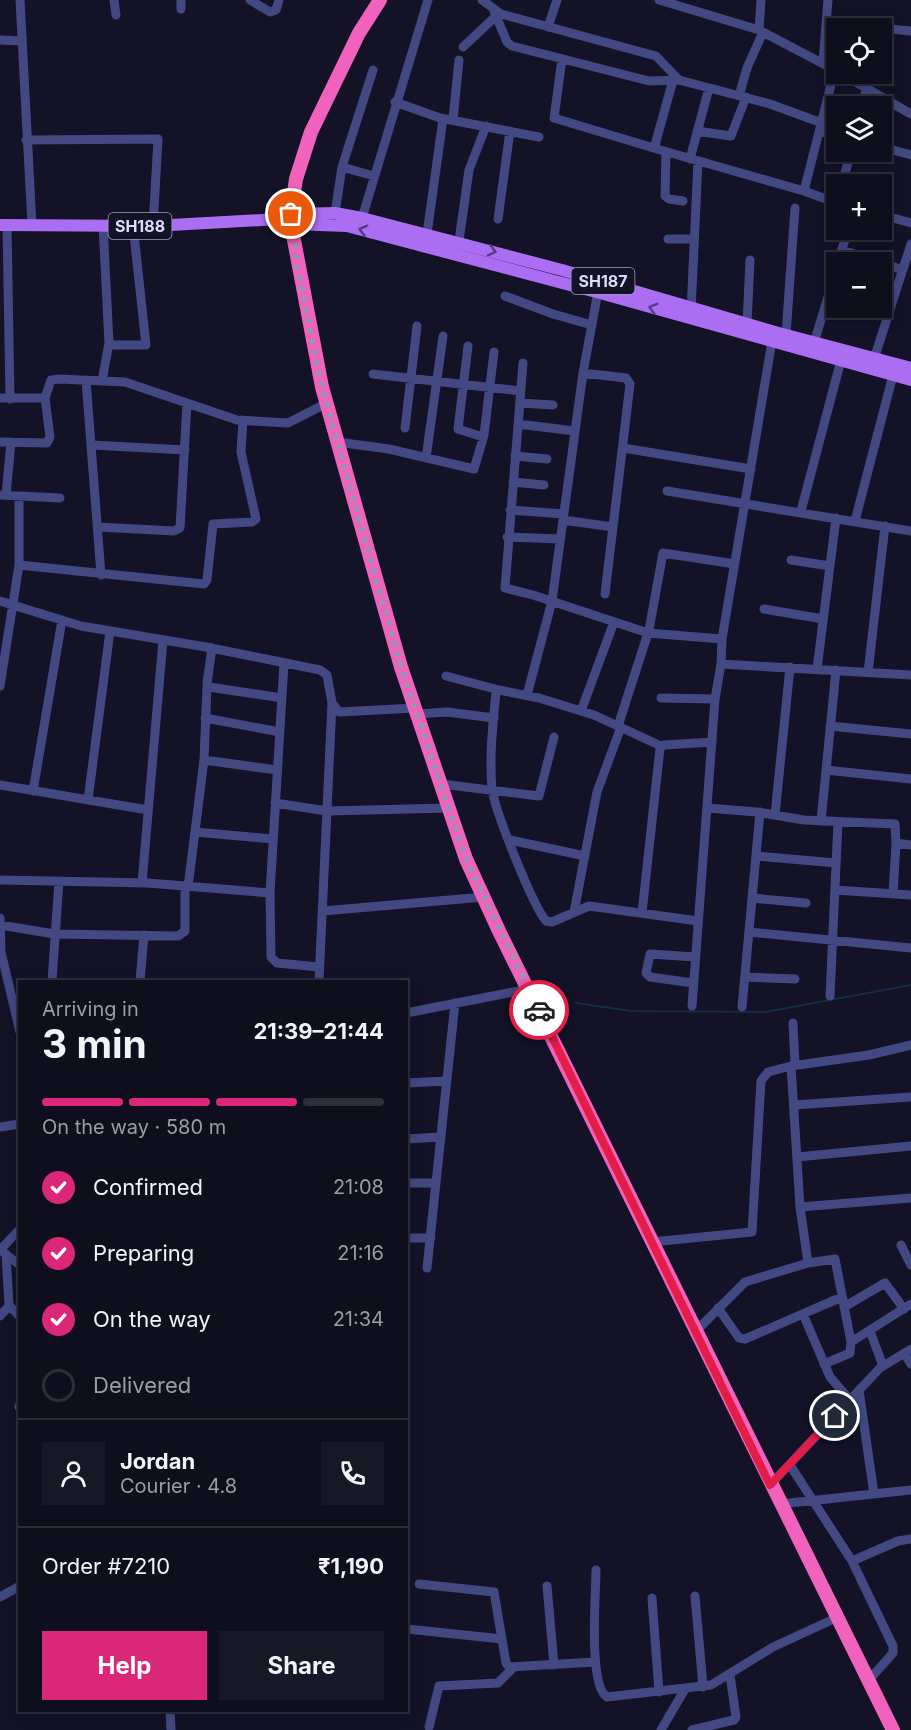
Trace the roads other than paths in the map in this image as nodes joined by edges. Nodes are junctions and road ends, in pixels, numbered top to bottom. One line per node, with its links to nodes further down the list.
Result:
1 (20, 0): 21 (street)
2 (114, 0): 13 (street)
3 (250, 0): 4 (street)
4 (279, 0)
5 (380, 0): 58 (highway)
6 (428, 0): 35 (street)
7 (482, 0): 12 (street)
8 (557, 0): 16 (street)
9 (659, 0): 18 (street)
10 (761, 0): 18 (street)
11 (828, 0): 14 (street)
12 (495, 14): 16 (street); 22 (street); 23 (street)
13 (116, 15)
14 (826, 18)
15 (826, 23): 25 (street)
16 (548, 27): 28 (street)
17 (892, 29): 19 (street)
18 (761, 31): 25 (street); 34 (street)
19 (911, 31)
20 (0, 40): 21 (street)
21 (21, 41): 44 (street)
22 (463, 47)
23 (562, 59): 28 (street); 46 (street)
24 (459, 60): 37 (street)
25 (823, 62): 26 (street)
26 (826, 64)
27 (373, 70): 49 (street)
28 (676, 80): 31 (street); 46 (street)
29 (834, 84): 39 (street)
30 (860, 84): 32 (street)
31 (709, 88): 34 (street); 42 (street)
32 (867, 88): 33 (street); 36 (street)
33 (864, 96)
34 (743, 97): 39 (street); 42 (street)
35 (395, 102): 37 (street); 50 (street)
36 (911, 114)
37 (448, 119): 38 (street); 70 (street)
38 (486, 126): 41 (street); 72 (street)
39 (821, 127): 40 (street); 51 (street)
40 (826, 130)
41 (510, 131): 43 (street); 59 (street)
42 (697, 131): 48 (street)
43 (539, 137)
44 (26, 140): 62 (street); 65 (street)
45 (892, 150): 47 (street)
46 (662, 151): 48 (street); 53 (street)
47 (911, 155)
48 (694, 160): 51 (street); 68 (street)
49 (342, 167): 50 (street); 55 (street)
50 (374, 176): 56 (street)
51 (804, 191): 52 (street)
52 (826, 199)
53 (683, 201)
54 (795, 208): 86 (street)
55 (334, 213): 56 (main road, SH187); 58 (main road, SH187)
56 (362, 218): 66 (main road, SH187)
57 (892, 218): 60 (street)
58 (287, 219): 65 (main road, SH188); 66 (main road, SH187, one-way to 58); 112 (highway)
59 (498, 219)
60 (911, 223)
61 (4, 225): 62 (main road, SH188); 79 (street)
62 (32, 225): 63 (main road, SH188)
63 (103, 225): 64 (main road, SH188); 90 (street)
64 (133, 225): 65 (main road, SH188); 90 (street)
65 (153, 226)
66 (397, 233): 70 (main road, SH187)
67 (668, 238): 68 (street)
68 (694, 239): 82 (street)
69 (845, 240): 73 (street)
70 (426, 241): 72 (main road, SH187)
71 (911, 244): 77 (street)
72 (458, 249): 78 (main road, SH187)
73 (842, 250): 74 (street)
74 (848, 252)
75 (750, 260): 83 (street)
76 (892, 266): 77 (street)
77 (903, 270): 93 (street)
78 (599, 287): 82 (main road, SH187); 84 (street)
79 (4, 291): 110 (street)
80 (505, 296): 84 (street)
81 (826, 304): 89 (street)
82 (691, 313): 83 (main road, SH187); 88 (main road, SH187)
83 (747, 324): 86 (main road, SH187)
84 (592, 325): 97 (street)
85 (417, 326): 100 (street)
86 (786, 335): 89 (main road, SH187)
87 (443, 336): 103 (street)
88 (772, 341): 94 (main road, SH187); 129 (street)
89 (814, 343): 93 (main road, SH187)
90 (109, 345): 102 (street)
91 (468, 346): 105 (street)
92 (494, 352): 106 (street)
93 (874, 358): 96 (main road, SH187)
94 (841, 360): 99 (main road, SH187); 138 (street)
95 (524, 363): 107 (street)
96 (911, 368)
97 (583, 373): 118 (street); 124 (street)
98 (373, 374): 100 (street)
99 (893, 375): 104 (main road, SH187); 141 (street)
100 (410, 378): 103 (street); 117 (street)
101 (86, 380): 102 (street); 109 (street); 123 (street)
102 (102, 381): 111 (street)
103 (437, 381): 105 (street); 127 (street)
104 (911, 381)
105 (464, 384): 106 (street); 119 (street)
106 (490, 387): 107 (street); 119 (street)
107 (521, 390): 113 (street)
108 (0, 398): 110 (street)
109 (45, 398): 110 (street); 122 (street)
110 (10, 399)
111 (187, 403): 115 (street); 125 (street)
112 (327, 403): 115 (street); 120 (highway)
113 (520, 403): 114 (street); 116 (street)
114 (553, 405)
115 (243, 420): 152 (street)
116 (518, 424): 118 (street); 126 (street)
117 (405, 428)
118 (575, 431): 139 (street)
119 (483, 437): 127 (street)
120 (337, 441): 127 (street); 182 (highway)
121 (0, 442): 122 (street)
122 (11, 442): 133 (street)
123 (92, 446): 125 (street); 143 (street)
124 (622, 447): 129 (street); 144 (street)
125 (185, 450): 143 (street)
126 (515, 456): 128 (street); 130 (street)
127 (426, 458)
128 (547, 459)
129 (751, 470): 136 (street)
130 (513, 482): 131 (street); 137 (street)
131 (544, 485)
132 (667, 491): 136 (street)
133 (3, 495): 134 (street)
134 (19, 496): 135 (street); 150 (street)
135 (60, 498)
136 (745, 501): 138 (street); 149 (street)
137 (510, 510): 139 (street); 146 (street)
138 (801, 511): 140 (street)
139 (563, 517): 144 (street); 147 (street)
140 (836, 518): 141 (street); 151 (street)
141 (855, 521): 142 (street)
142 (885, 526): 145 (street); 171 (street)
143 (98, 527): 152 (street)
144 (613, 527): 154 (street)
145 (911, 531)
146 (507, 537): 147 (street); 153 (street)
147 (560, 540): 153 (street)
148 (791, 560): 151 (street)
149 (735, 564): 162 (street); 164 (street)
150 (19, 565): 152 (street); 156 (street)
151 (830, 566): 158 (street)
152 (101, 575)
153 (553, 594): 160 (street); 177 (street)
154 (605, 594)
155 (0, 601): 156 (street)
156 (13, 604): 159 (street); 174 (street)
157 (764, 609): 158 (street)
158 (823, 618): 168 (street)
159 (62, 620): 161 (street); 200 (street)
160 (614, 622): 162 (street); 183 (street)
161 (111, 631): 163 (street); 201 (street)
162 (649, 632): 164 (street); 187 (street)
163 (163, 640): 165 (street); 205 (street)
164 (722, 643): 166 (street)
165 (212, 648): 167 (street); 175 (street)
166 (721, 662): 169 (street); 180 (street)
167 (284, 663): 178 (street); 181 (street)
168 (818, 664): 169 (street); 170 (street)
169 (790, 667): 208 (street)
170 (836, 670): 171 (street); 186 (street)
171 (868, 672): 172 (street)
172 (911, 675)
173 (446, 676): 176 (street)
174 (0, 686)
175 (207, 686): 178 (street); 184 (street)
176 (499, 690): 177 (street); 185 (street)
177 (527, 695): 183 (street)
178 (282, 698): 188 (street)
179 (661, 698): 180 (street)
180 (716, 699): 191 (street)
181 (332, 703): 182 (street); 206 (street)
182 (416, 711): 185 (street); 197 (highway)
183 (580, 711): 187 (street)
184 (205, 718): 188 (street); 193 (street)
185 (494, 718): 199 (street)
186 (830, 726): 189 (street); 195 (street)
187 (620, 727): 192 (street); 216 (street)
188 (280, 732): 194 (street)
189 (911, 734)
190 (554, 737): 199 (street)
191 (712, 742): 192 (street); 204 (street)
192 (661, 746): 232 (street)
193 (204, 759): 194 (street); 211 (street)
194 (277, 770): 202 (street)
195 (826, 770): 196 (street); 209 (street)
196 (911, 778)
197 (441, 784): 199 (street); 203 (highway)
198 (0, 785): 200 (street)
199 (492, 789): 213 (street)
200 (33, 791): 201 (street)
201 (88, 800): 205 (street)
202 (275, 803): 206 (street); 212 (street)
203 (449, 808): 206 (street); 227 (highway)
204 (707, 808): 207 (street); 234 (street)
205 (148, 810): 221 (street)
206 (327, 811): 230 (street)
207 (760, 812): 208 (street); 217 (street)
208 (775, 815): 209 (street)
209 (821, 821): 210 (street)
210 (838, 822): 214 (street); 218 (street)
211 (195, 832): 212 (street); 222 (street)
212 (273, 839): 224 (street)
213 (510, 840): 216 (street); 231 (street)
214 (896, 843): 215 (street); 225 (street)
215 (911, 845)
216 (585, 856): 231 (street)
217 (756, 856): 218 (street); 228 (street)
218 (836, 863): 223 (street)
219 (0, 880): 220 (street)
220 (59, 881): 221 (street); 237 (street)
221 (142, 883): 222 (street)
222 (186, 887): 224 (street); 238 (street)
223 (835, 890): 225 (street); 239 (street)
224 (270, 893): 242 (street)
225 (893, 894): 226 (street)
226 (911, 895)
227 (484, 897): 230 (street); 250 (highway)
228 (752, 898): 229 (street); 236 (street)
229 (806, 903)
230 (322, 911): 242 (street)
231 (574, 912): 232 (street)
232 (642, 913): 234 (street)
233 (0, 918): 235 (street)
234 (698, 921): 241 (street)
235 (0, 925): 237 (street); 249 (street)
236 (749, 932): 239 (street); 243 (street)
237 (54, 934): 238 (street); 245 (street)
238 (144, 935): 246 (street)
239 (833, 939): 240 (street); 251 (street)
240 (911, 948)
241 (695, 957): 248 (street); 248 (street)
242 (319, 967): 247 (street)
243 (745, 977): 244 (street); 255 (street)
244 (795, 979)
245 (52, 980)
246 (140, 980)
247 (319, 980)
248 (693, 983): 254 (street)
249 (5, 989): 252 (street)
250 (529, 989): 253 (street); 277 (highway)
251 (830, 996)
252 (16, 1003)
253 (455, 1003): 256 (street); 260 (street)
254 (692, 1006)
255 (742, 1007)
256 (408, 1013)
257 (793, 1023): 259 (street)
258 (911, 1045): 259 (street)
259 (793, 1066): 263 (street); 277 (street)
260 (447, 1081): 261 (street); 266 (street)
261 (408, 1083)
262 (911, 1096): 263 (street)
263 (794, 1105): 269 (street)
264 (18, 1124): 265 (street)
265 (0, 1127)
266 (441, 1137): 267 (street); 271 (street)
267 (408, 1139)
268 (911, 1146): 269 (street)
269 (797, 1157): 273 (street)
270 (408, 1183): 271 (street)
271 (436, 1184): 276 (street)
272 (911, 1198): 273 (street)
273 (800, 1207): 280 (street)
274 (18, 1231): 279 (street)
275 (408, 1238): 276 (street)
276 (430, 1238): 283 (street)
277 (652, 1242): 293 (highway)
278 (901, 1245): 282 (street)
279 (2, 1251): 281 (street); 287 (street)
280 (808, 1259): 285 (street); 288 (street)
281 (18, 1263)
282 (911, 1265)
283 (427, 1268)
284 (0, 1299): 287 (street)
285 (843, 1302): 286 (street); 289 (street); 294 (street)
286 (908, 1306): 292 (street)
287 (9, 1307): 290 (street); 291 (street)
288 (718, 1308): 289 (street); 293 (street)
289 (803, 1314): 296 (street)
290 (18, 1315)
291 (0, 1316)
292 (870, 1330): 294 (street); 298 (street)
293 (696, 1331): 302 (highway)
294 (850, 1342): 296 (street)
295 (908, 1351): 297 (street); 298 (street)
296 (825, 1364): 300 (street)
297 (911, 1364)
298 (884, 1366): 299 (street)
299 (859, 1390): 300 (street); 304 (street)
300 (850, 1400): 301 (street)
301 (790, 1465): 302 (street); 305 (street)
302 (770, 1485): 306 (highway)
303 (911, 1490): 304 (street)
304 (874, 1494): 305 (street)
305 (812, 1501): 306 (street); 308 (street)
306 (780, 1504): 316 (highway)
307 (910, 1541): 308 (street)
308 (852, 1561): 323 (street)
309 (596, 1570): 319 (street)
310 (419, 1584): 318 (street)
311 (546, 1586): 320 (street)
312 (18, 1587): 314 (street)
313 (695, 1596): 324 (street)
314 (0, 1597)
315 (652, 1598): 326 (street)
316 (836, 1618): 322 (street); 323 (highway)
317 (408, 1629): 318 (street)
318 (502, 1639): 321 (street)
319 (595, 1662): 320 (street); 326 (street)
320 (554, 1665): 321 (street)
321 (513, 1668): 328 (street)
322 (730, 1675): 324 (street); 331 (street)
323 (868, 1681): 332 (highway)
324 (703, 1687): 325 (street)
325 (685, 1689): 326 (street); 330 (street)
326 (659, 1692)
327 (170, 1712): 329 (street)
328 (429, 1727)
329 (171, 1730)
330 (661, 1730)
331 (692, 1730)
332 (893, 1730)

